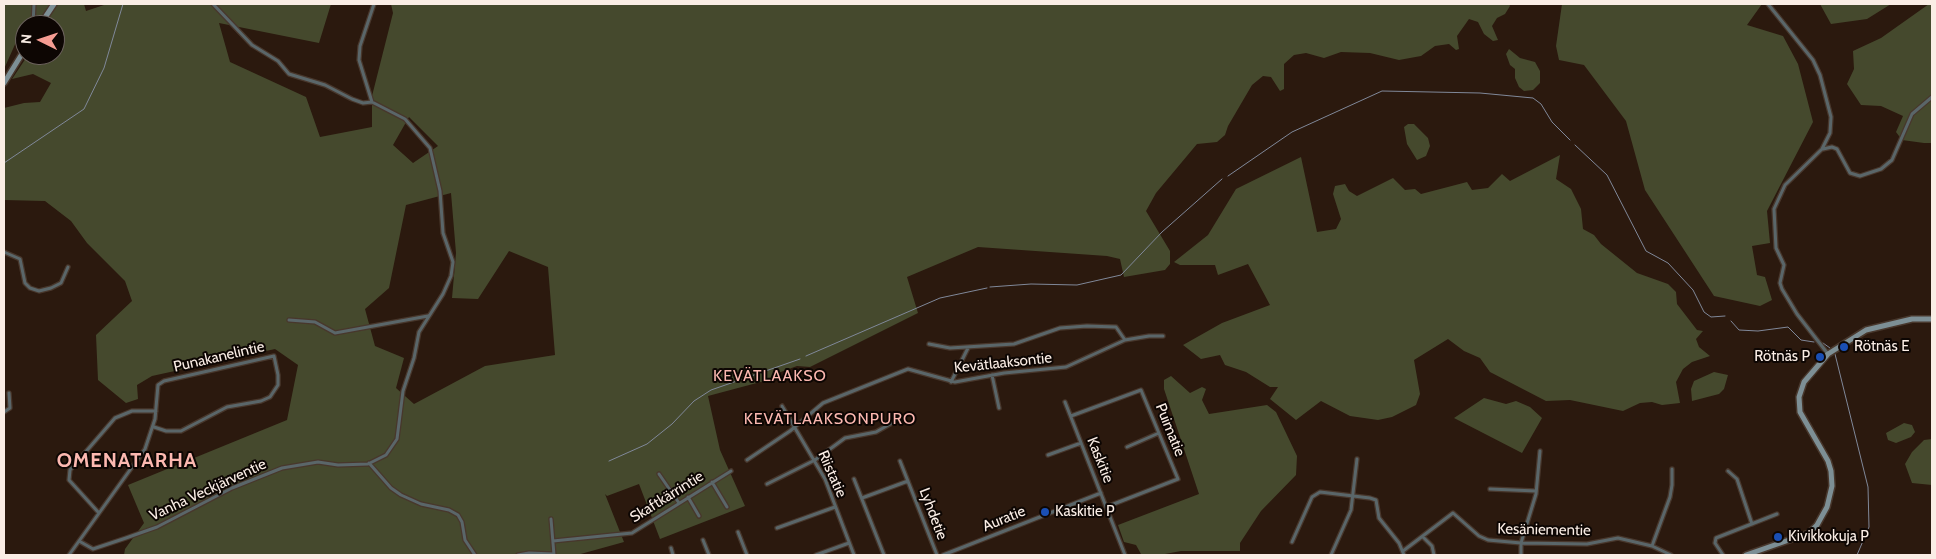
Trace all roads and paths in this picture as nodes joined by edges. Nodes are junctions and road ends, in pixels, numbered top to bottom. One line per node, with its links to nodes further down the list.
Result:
1 (54, 4): 5 (street)
2 (213, 4): 9 (street, Vanha Veckjärventie)
3 (374, 4): 9 (street)
4 (1768, 4): 10 (street)
5 (47, 15)
6 (15, 65): 7 (street)
7 (4, 83)
8 (1932, 97): 10 (street)
9 (372, 102): 13 (street, Vanha Veckjärventie)
10 (1822, 149): 20 (street)
11 (4, 252): 12 (street)
12 (68, 267)
13 (428, 316): 15 (street); 42 (street, Vanha Veckjärventie)
14 (1932, 319): 20 (street)
15 (289, 320)
16 (1163, 336): 17 (street, Kevätlaaksontie)
17 (1125, 340): 19 (street); 21 (street, Kevätlaaksontie)
18 (929, 344): 19 (street)
19 (968, 348): 22 (street)
20 (1828, 354): 96 (street)
21 (992, 375): 22 (street, Kevätlaaksontie); 26 (street)
22 (951, 382): 31 (street, Kevätlaaksontie)
23 (9, 393): 28 (street)
24 (1065, 402): 29 (street, Kaskitie)
25 (782, 406): 31 (street, Riistatie)
26 (999, 408)
27 (156, 411): 32 (street); 32 (street, Punakanelintie); 61 (street)
28 (4, 412)
29 (1071, 416): 33 (street, Puimatie); 34 (street, Kaskitie)
30 (897, 420): 40 (street)
31 (794, 426): 39 (street, Kevätlaaksontie); 40 (street, Riistatie)
32 (154, 427): 61 (street)
33 (1159, 433): 35 (street); 60 (street, Puimatie)
34 (1081, 443): 37 (street); 52 (street, Kaskitie)
35 (1127, 447)
36 (1540, 451): 53 (street)
37 (1048, 455)
38 (1357, 458): 54 (street)
39 (747, 460)
40 (815, 460): 50 (street); 59 (street, Riistatie)
41 (900, 461): 48 (street, Lyhdetie)
42 (369, 463): 70 (street, Vanha Veckjärventie); 79 (street)
43 (1672, 469): 75 (street)
44 (731, 470): 49 (street, Skaftkärrintie)
45 (1728, 471): 65 (street)
46 (659, 474): 57 (street)
47 (854, 478): 56 (street)
48 (908, 481): 56 (street, Lyhdetie); 88 (street, Lyhdetie)
49 (712, 482): 55 (street, Skaftkärrintie); 58 (street)
50 (767, 484)
51 (1490, 488): 53 (street)
52 (1101, 492): 60 (street, Kaskitie); 89 (street, Auratie)
53 (1536, 492): 74 (street)
54 (1353, 496): 73 (street); 77 (street); 91 (street)
55 (688, 497): 57 (street, Skaftkärrintie); 63 (street)
56 (862, 498): 87 (street)
57 (679, 503): 71 (street, Skaftkärrintie)
58 (727, 507)
59 (835, 507): 66 (street); 72 (street, Riistatie)
60 (1106, 507): 90 (street, Kaskitie)
61 (99, 513): 70 (street)
62 (1777, 514): 65 (street)
63 (699, 516)
64 (551, 518): 71 (street)
65 (1752, 524): 95 (street)
66 (777, 528)
67 (738, 532): 84 (street)
68 (1423, 537): 74 (street, Kesäniementie); 77 (street); 92 (street)
69 (703, 540): 83 (street)
70 (79, 541): 78 (street)
71 (553, 541): 81 (street)
72 (849, 542): 85 (street); 86 (street, Riistatie)
73 (1292, 542)
74 (1521, 543): 75 (street, Kesäniementie); 93 (street)
75 (1652, 546): 94 (street, Kesäniementie)
76 (670, 548): 82 (street)
77 (1403, 553)
78 (69, 555)
79 (475, 555)
80 (518, 555): 81 (street)
81 (554, 555)
82 (673, 555)
83 (709, 555)
84 (747, 555)
85 (816, 555)
86 (854, 555)
87 (884, 555)
88 (937, 555)
89 (942, 555)
90 (1125, 555)
91 (1331, 555)
92 (1434, 555)
93 (1521, 555)
94 (1672, 555)
95 (1723, 555)
96 (1746, 555)

